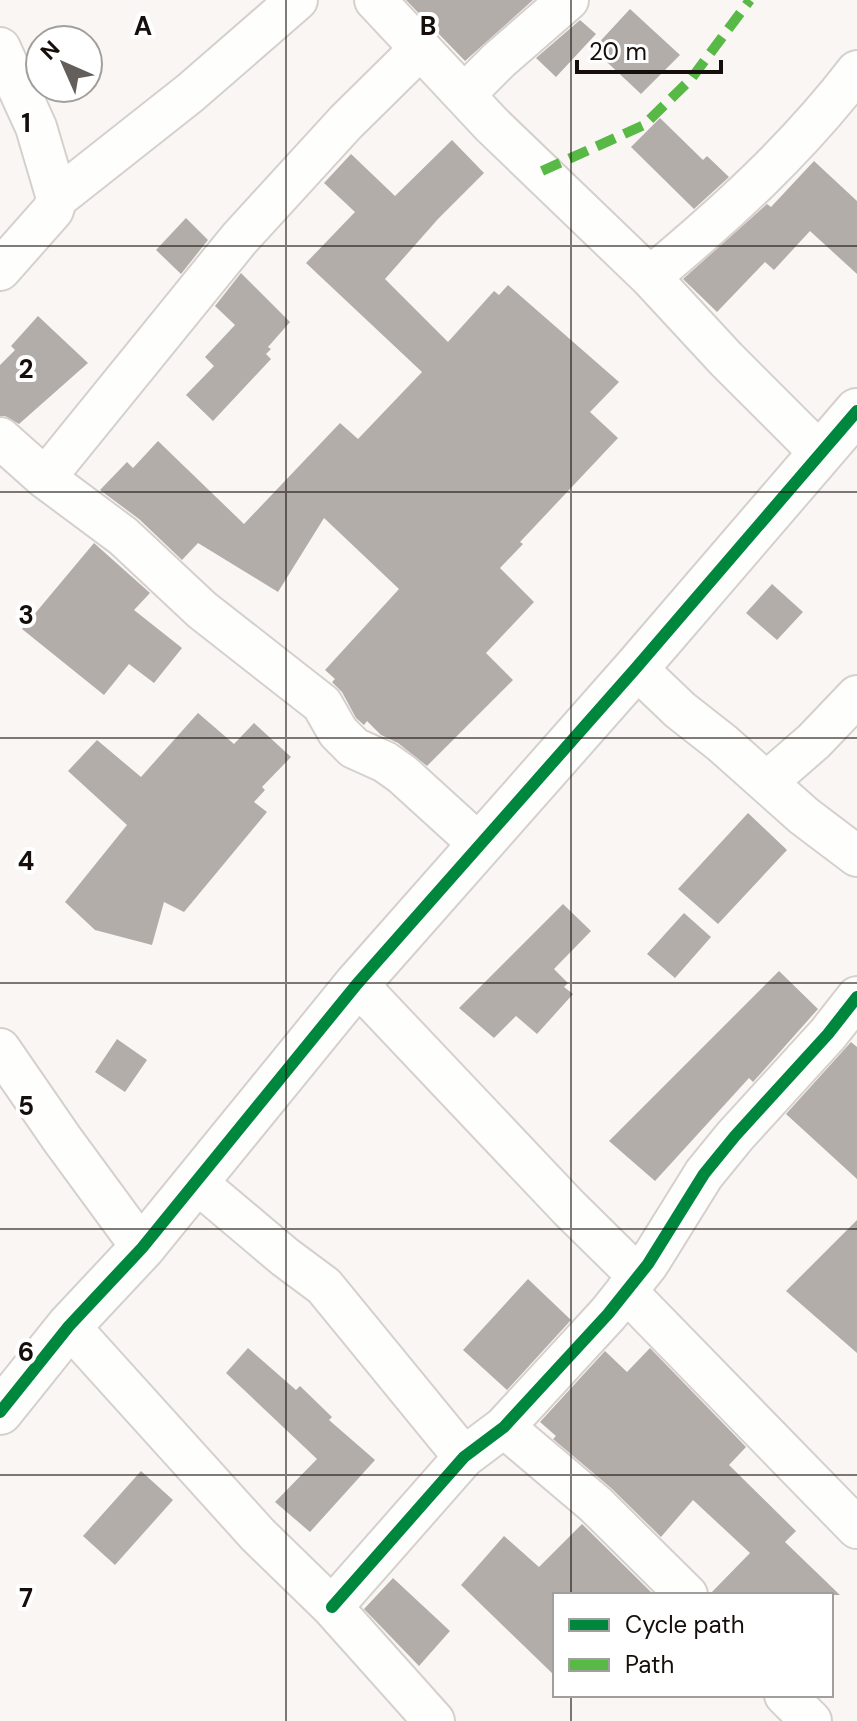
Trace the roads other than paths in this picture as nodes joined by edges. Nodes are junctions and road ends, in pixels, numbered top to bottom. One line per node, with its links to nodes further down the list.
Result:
1 (297, 0): 8 (street)
2 (375, 0): 5 (street)
3 (568, 0): 7 (street)
4 (0, 48): 8 (street)
5 (419, 50): 7 (street); 14 (street)
6 (857, 71): 10 (street)
7 (464, 95): 10 (street)
8 (57, 198): 9 (street)
9 (0, 270)
10 (650, 277): 13 (street)
11 (857, 411): 13 (street)
12 (0, 438): 14 (street)
13 (821, 454): 15 (street)
14 (45, 478): 18 (street)
15 (636, 668): 17 (street); 18 (street)
16 (857, 696): 17 (street)
17 (767, 782): 19 (street)
18 (480, 845): 20 (street)
19 (857, 856)
20 (357, 984): 23 (street); 25 (street)
21 (857, 997): 25 (street)
22 (0, 1049): 24 (street)
23 (196, 1182): 24 (street); 29 (street)
24 (142, 1248): 26 (street)
25 (632, 1283): 28 (street); 30 (street)
26 (69, 1326): 27 (street); 32 (street)
27 (7, 1391)
28 (504, 1427): 29 (street); 31 (street)
29 (464, 1457): 32 (street)
30 (857, 1528)
31 (685, 1593)
32 (332, 1607): 34 (street)
33 (787, 1697): 35 (street)
34 (434, 1721)
35 (811, 1721)

